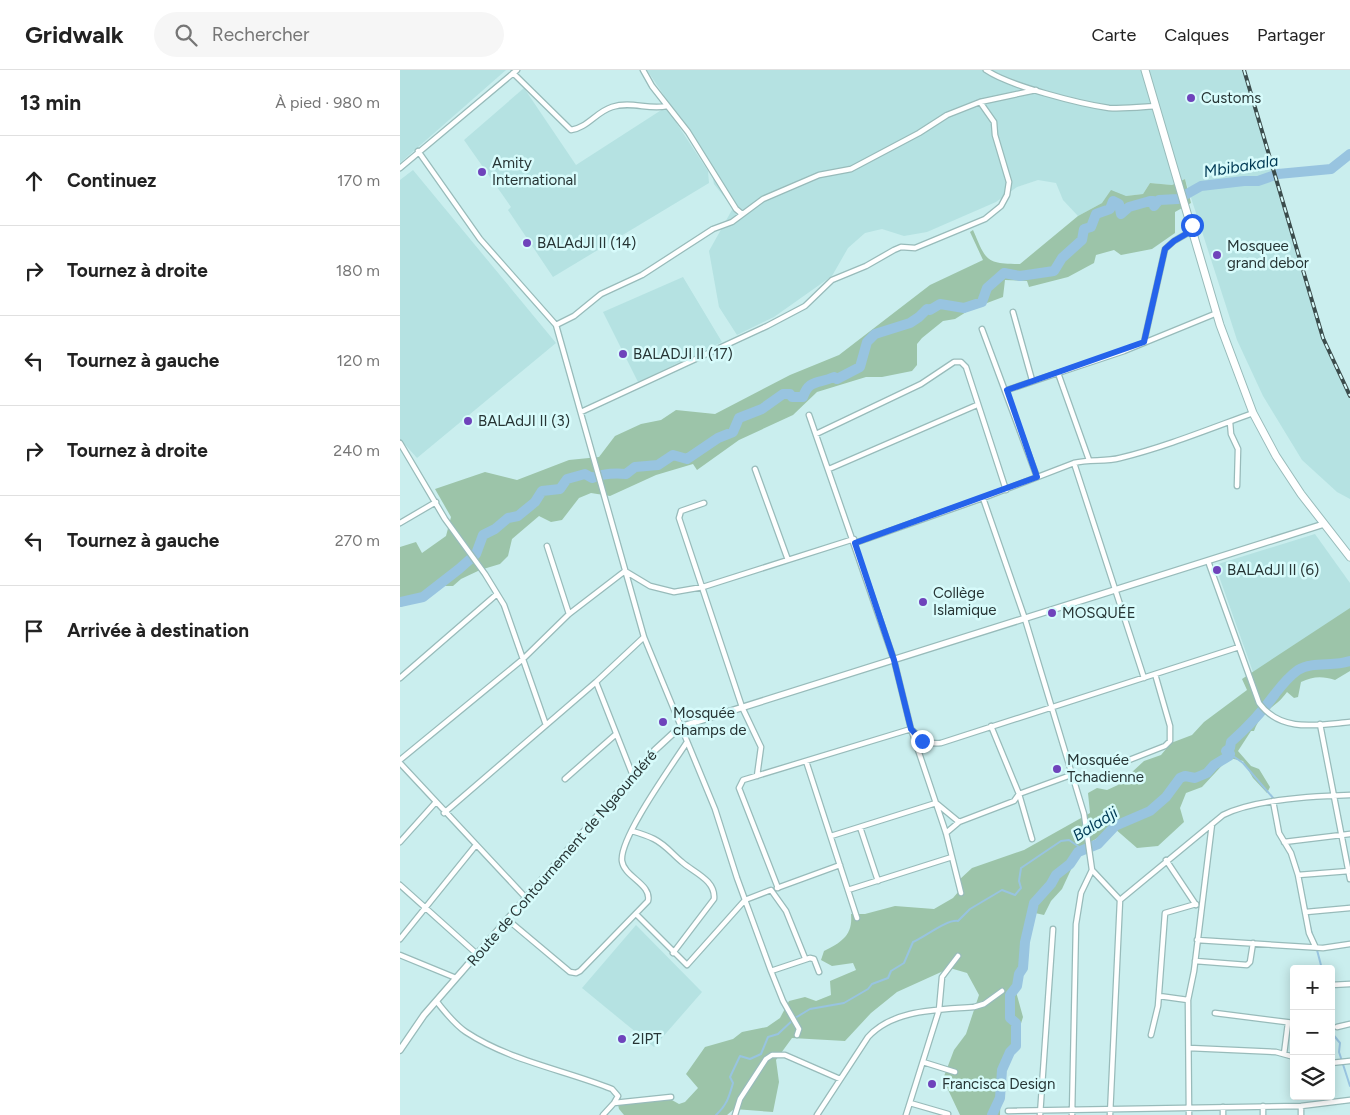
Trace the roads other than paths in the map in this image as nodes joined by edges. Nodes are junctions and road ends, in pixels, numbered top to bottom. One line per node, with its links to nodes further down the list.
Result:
1 (643, 70): 7 (street)
2 (986, 70): 5 (street)
3 (1145, 70): 8 (main road)
4 (515, 71): 7 (street); 9 (street)
5 (1036, 90): 6 (street); 8 (street)
6 (980, 102): 11 (street); 22 (street)
7 (667, 106): 11 (street)
8 (1156, 106): 12 (main road)
9 (418, 150): 10 (street); 15 (street)
10 (400, 168)
11 (742, 214): 15 (street)
12 (1193, 230): 14 (main road); 17 (street)
13 (1013, 312): 19 (street)
14 (1217, 313): 17 (street); 23 (main road)
15 (556, 325): 22 (street)
16 (982, 328): 20 (street)
17 (1144, 342): 18 (street)
18 (1058, 373): 19 (street); 28 (street)
19 (1032, 380): 20 (street)
20 (1007, 390): 32 (street)
21 (977, 404): 26 (street); 31 (street); 34 (street)
22 (581, 412): 45 (street)
23 (1253, 413): 25 (street); 39 (main road)
24 (809, 415): 26 (street)
25 (1230, 422): 28 (street); 33 (street)
26 (816, 434): 31 (street)
27 (400, 443): 36 (street)
28 (1089, 460): 29 (street)
29 (1074, 464): 32 (street); 47 (street)
30 (755, 469): 43 (street)
31 (829, 469): 40 (street)
32 (1037, 477): 34 (street)
33 (1237, 486)
34 (1006, 490): 35 (street)
35 (983, 498): 40 (street); 50 (street)
36 (436, 502): 38 (street); 48 (street)
37 (704, 503): 46 (street)
38 (400, 523)
39 (1324, 524): 42 (main road); 44 (street, Route de Contournement de Ngaoundéré)
40 (854, 541): 43 (street); 54 (street)
41 (547, 546): 49 (street)
42 (1350, 557)
43 (788, 560): 46 (street)
44 (1208, 561): 47 (street, Route de Contournement de Ngaoundéré); 52 (street)
45 (625, 570): 46 (street); 49 (street); 51 (street)
46 (703, 587): 59 (street)
47 (1116, 590): 50 (street, Route de Contournement de Ngaoundéré); 57 (street)
48 (497, 594): 53 (street); 56 (street)
49 (568, 614): 53 (street)
50 (1025, 619): 54 (street, Route de Contournement de Ngaoundéré); 60 (street)
51 (644, 637): 58 (street); 65 (street)
52 (1239, 647): 55 (street); 62 (street)
53 (523, 659): 63 (street); 70 (street)
54 (894, 660): 59 (street, Route de Contournement de Ngaoundéré); 66 (street)
55 (1155, 674): 57 (street); 71 (street)
56 (400, 678)
57 (1144, 678): 60 (street)
58 (596, 682): 63 (street); 67 (street)
59 (742, 707): 65 (street, Route de Contournement de Ngaoundéré); 74 (street)
60 (1051, 707): 64 (street); 72 (street)
61 (1350, 722): 62 (street)
62 (1320, 724): 77 (street)
63 (546, 725): 82 (street)
64 (991, 726): 66 (street); 76 (street)
65 (680, 727): 68 (street); 73 (street, Route de Contournement de Ngaoundéré)
66 (911, 729): 69 (street); 81 (street)
67 (615, 735): 73 (street); 75 (street)
68 (687, 742): 86 (street); 109 (street)
69 (806, 761): 74 (street); 90 (street)
70 (400, 762): 80 (street)
71 (1124, 762)
72 (1071, 775): 76 (street); 98 (street)
73 (633, 776): 108 (street, Route de Contournement de Ngaoundéré)
74 (757, 776): 104 (street)
75 (565, 779)
76 (1019, 794): 83 (street); 91 (street)
77 (1334, 795): 78 (street); 79 (street); 89 (street)
78 (1350, 795)
79 (1274, 800): 84 (street); 93 (street)
80 (435, 803): 82 (street); 92 (street)
81 (936, 803): 83 (street); 85 (street); 87 (street)
82 (444, 812): 94 (street)
83 (959, 822): 87 (street)
84 (1212, 824): 96 (street); 114 (street)
85 (860, 827): 90 (street); 102 (street)
86 (632, 831): 116 (street); 125 (street)
87 (946, 833): 95 (street)
88 (1350, 834): 89 (street)
89 (1341, 835): 93 (street); 99 (street)
90 (831, 836): 97 (street)
91 (1032, 840)
92 (400, 842)
93 (1284, 842): 100 (street)
94 (476, 845): 108 (street); 112 (street)
95 (952, 857): 102 (street); 107 (street)
96 (1166, 860): 110 (street); 111 (street)
97 (840, 865): 104 (street); 106 (street)
98 (1092, 870): 110 (street); 168 (street)
99 (1349, 871): 100 (street); 101 (street)
100 (1298, 875): 115 (street)
101 (1350, 879)
102 (878, 881): 106 (street)
103 (400, 884): 112 (street)
104 (778, 888): 105 (street)
105 (771, 890): 109 (street); 129 (street)
106 (848, 890): 117 (street)
107 (961, 893)
108 (527, 899): 118 (street, Route de Contournement de Ngaoundéré)
109 (745, 900): 125 (street); 131 (street)
110 (1120, 900): 165 (street)
111 (1196, 904): 114 (street); 137 (street)
112 (426, 908): 120 (street); 127 (street)
113 (1350, 908): 115 (street)
114 (1200, 910): 121 (street)
115 (1306, 912): 124 (street)
116 (636, 914): 118 (street); 125 (street)
117 (857, 918)
118 (508, 920): 127 (street, Route de Contournement de Ngaoundéré)
119 (1053, 930): 167 (street)
120 (400, 939)
121 (1197, 940): 122 (street); 130 (street)
122 (1253, 943): 124 (street); 130 (street)
123 (1350, 944): 124 (street)
124 (1315, 946)
125 (673, 953)
126 (400, 955): 133 (street)
127 (478, 955): 133 (street, Route de Contournement de Ngaoundéré)
128 (958, 956): 140 (street)
129 (805, 958): 131 (street); 132 (street)
130 (1195, 961): 138 (street)
131 (771, 971): 146 (street)
132 (819, 972)
133 (456, 978): 139 (street, Route de Contournement de Ngaoundéré)
134 (1350, 984): 135 (street)
135 (1335, 985)
136 (1002, 991): 140 (street)
137 (1159, 996): 138 (street); 147 (street)
138 (1188, 1000): 148 (street)
139 (437, 1002): 149 (street, Route de Contournement de Ngaoundéré); 159 (street)
140 (939, 1010): 153 (street); 156 (street)
141 (1215, 1013): 142 (street)
142 (1290, 1023)
143 (1350, 1024): 145 (street)
144 (1290, 1027): 150 (street)
145 (1337, 1027)
146 (797, 1035)
147 (1151, 1035)
148 (1189, 1048): 150 (street); 163 (street)
149 (400, 1050)
150 (1284, 1054): 151 (street)
151 (1290, 1056)
152 (1350, 1061): 154 (street)
153 (924, 1062): 155 (street); 160 (street)
154 (1335, 1063)
155 (954, 1072)
156 (840, 1079): 172 (street); 173 (street)
157 (671, 1097): 159 (street)
158 (1350, 1100): 162 (street)
159 (614, 1103): 171 (street)
160 (910, 1104): 170 (street); 174 (street)
161 (1263, 1106): 162 (street); 164 (street); 181 (street)
162 (1301, 1106): 182 (street)
163 (1189, 1107): 164 (street); 166 (street); 179 (street)
164 (1223, 1107): 180 (street)
165 (1110, 1108): 166 (street); 168 (street); 177 (street)
166 (1153, 1108): 178 (street)
167 (1040, 1109): 168 (street); 169 (street); 175 (street)
168 (1072, 1109): 176 (street)
169 (1008, 1111)
170 (948, 1114)
171 (603, 1115)
172 (735, 1115)
173 (816, 1115)
174 (906, 1115)
175 (1040, 1115)
176 (1072, 1115)
177 (1110, 1115)
178 (1153, 1115)
179 (1189, 1115)
180 (1223, 1115)
181 (1263, 1115)
182 (1301, 1115)

